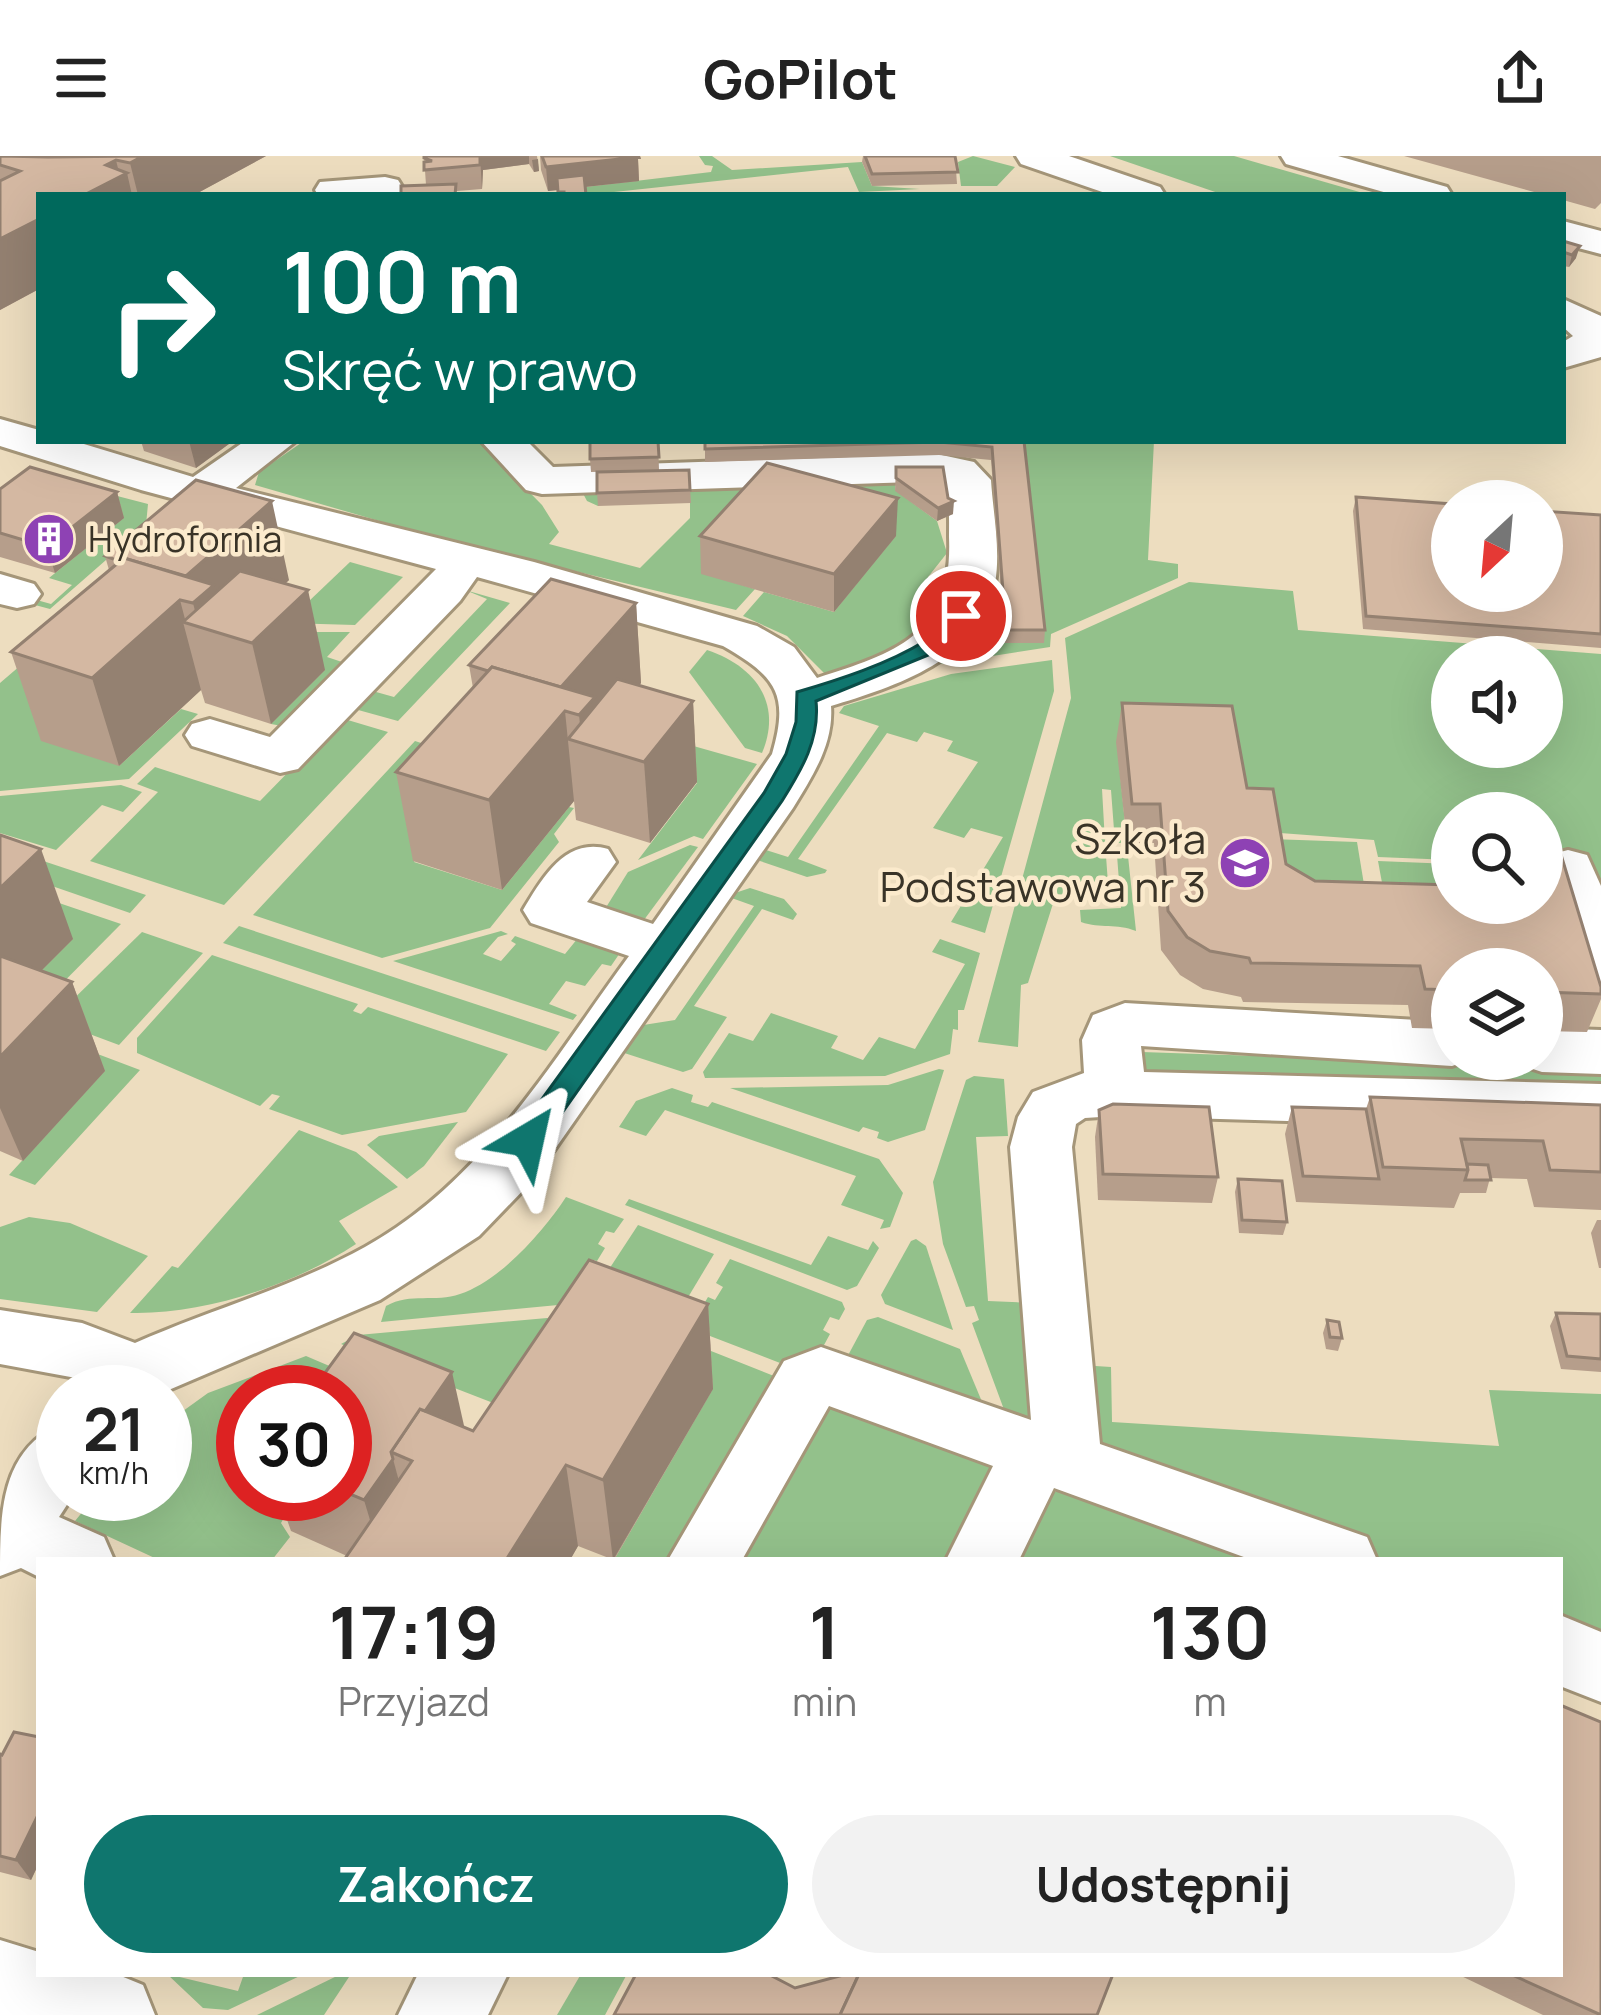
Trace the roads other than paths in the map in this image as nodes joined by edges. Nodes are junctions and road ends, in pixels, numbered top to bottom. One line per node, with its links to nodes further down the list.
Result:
1 (1034, 156): 5 (street)
2 (1299, 156): 6 (street)
3 (387, 177): 4 (street)
4 (336, 181)
5 (1135, 192)
6 (1424, 192)
7 (1566, 233): 8 (street)
8 (1601, 243)
9 (1601, 277): 10 (street)
10 (1576, 336)
11 (21, 439): 15 (street)
12 (38, 444): 16 (street)
13 (270, 444): 16 (street)
14 (506, 444): 18 (street)
15 (0, 476)
16 (200, 493): 17 (street)
17 (465, 561): 18 (street); 19 (street)
18 (805, 697): 22 (street)
19 (210, 735)
20 (589, 862): 22 (street)
21 (1568, 868): 23 (street)
22 (665, 948): 31 (street)
23 (1601, 974)
24 (1431, 1044): 27 (street)
25 (1563, 1051): 26 (street)
26 (1601, 1052)
27 (1116, 1094): 28 (street); 32 (street)
28 (1601, 1107)
29 (0, 1337): 30 (street)
30 (101, 1365)
31 (167, 1365)
32 (1051, 1456): 36 (street); 37 (street); 38 (street)
33 (36, 1492): 34 (street)
34 (5, 1537): 35 (street)
35 (68, 1557)
36 (706, 1557)
37 (984, 1557)
38 (1333, 1557)
39 (1563, 1651): 40 (street)
40 (1601, 1667)
41 (464, 1977): 44 (street)
42 (0, 1982): 43 (street)
43 (112, 2015)
44 (440, 2015)

